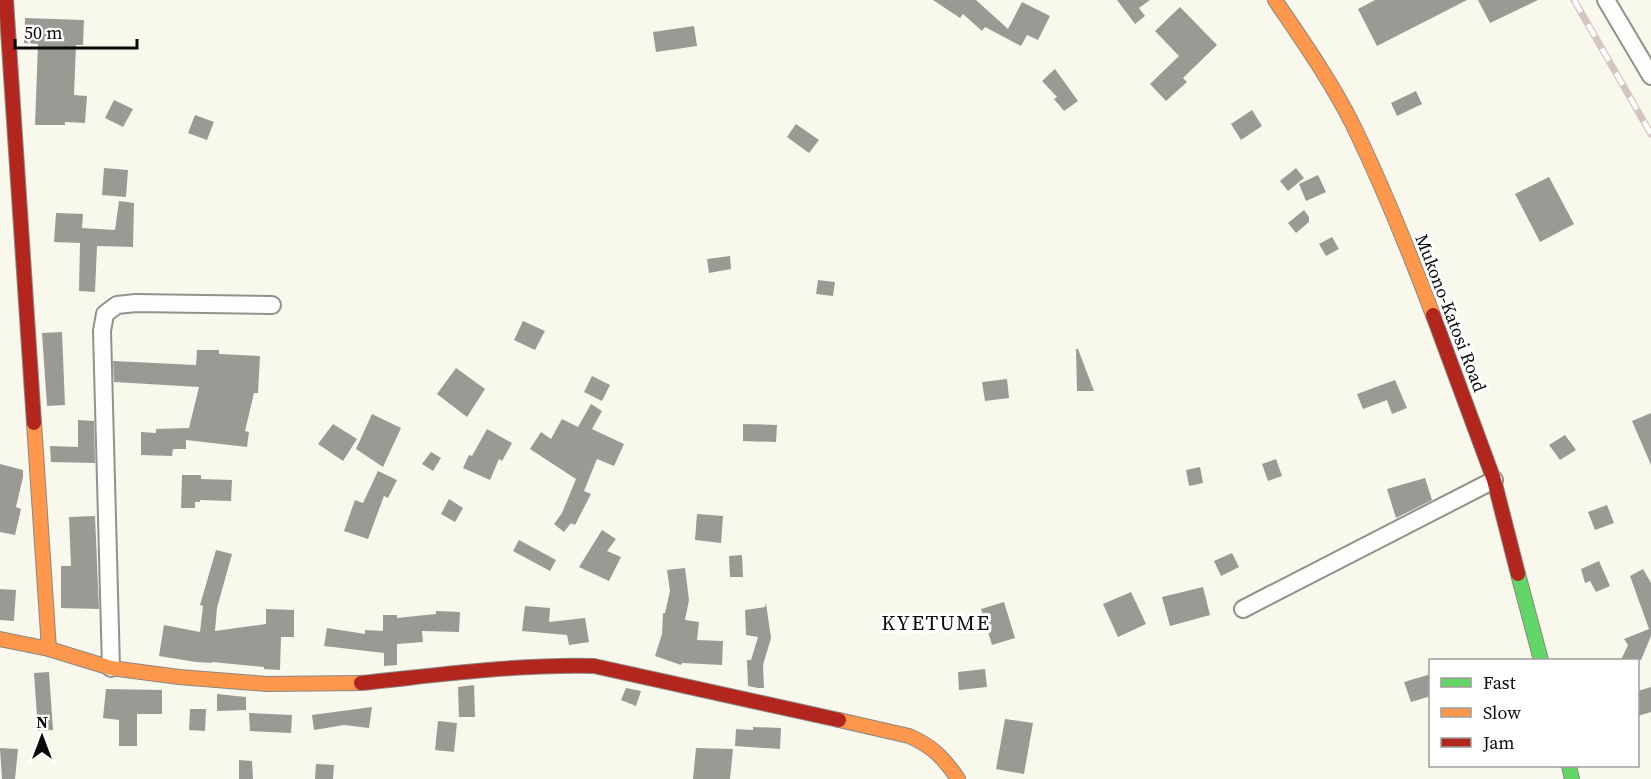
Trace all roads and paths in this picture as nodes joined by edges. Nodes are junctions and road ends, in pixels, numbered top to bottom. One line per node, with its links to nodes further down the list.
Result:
1 (6, 0): 9 (street)
2 (1275, 0): 6 (street, Mukono-Katosi Road)
3 (1606, 0): 4 (street)
4 (1651, 76)
5 (272, 305): 11 (street)
6 (1494, 480): 7 (street); 10 (street, Mukono-Katosi Road)
7 (1243, 609)
8 (0, 639): 9 (street)
9 (49, 649): 11 (street)
10 (1541, 659)
11 (111, 668): 12 (street)
12 (958, 779)

